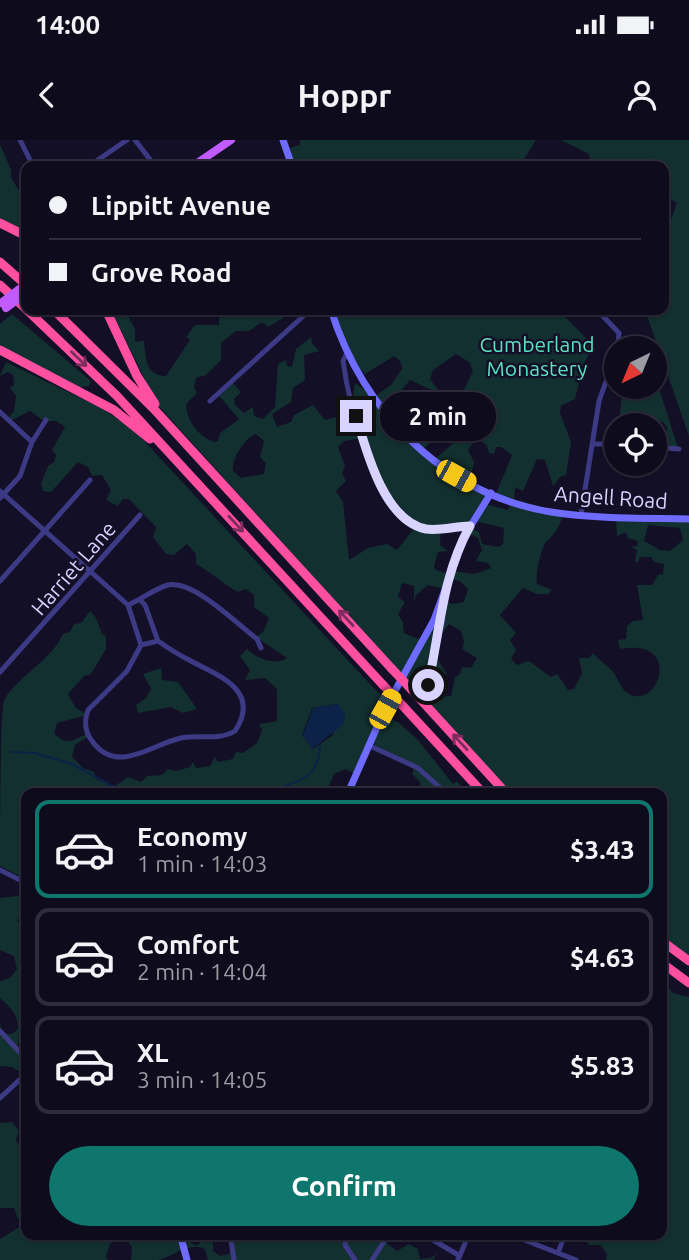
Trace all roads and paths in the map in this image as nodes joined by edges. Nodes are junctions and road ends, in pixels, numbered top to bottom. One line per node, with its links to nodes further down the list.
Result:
1 (29, 140): 6 (street)
2 (127, 140): 8 (street)
3 (135, 140): 9 (street)
4 (231, 140): 10 (main road)
5 (283, 140): 11 (main road)
6 (21, 142): 7 (street)
7 (30, 161)
8 (96, 161)
9 (152, 161)
10 (200, 161)
11 (290, 161)
12 (0, 223): 13 (highway)
13 (21, 234)
14 (0, 262): 15 (highway)
15 (21, 280)
16 (0, 285): 19 (highway)
17 (21, 289): 20 (main road, bridge)
18 (21, 296): 20 (main road, bridge)
19 (21, 304)
20 (2, 307)
21 (33, 315): 41 (highway, one-way to 41)
22 (59, 315): 35 (highway)
23 (108, 315): 35 (highway)
24 (305, 315): 31 (street)
25 (333, 315): 29 (main road, Angell Road)
26 (602, 315): 27 (street)
27 (619, 336)
28 (0, 351): 41 (highway)
29 (347, 353): 42 (main road, Angell Road); 47 (street)
30 (604, 384): 36 (street)
31 (210, 401)
32 (0, 412): 34 (street)
33 (46, 420): 34 (street)
34 (32, 442): 43 (street)
35 (184, 442): 63 (highway, one-way to 35, bridge)
36 (593, 444): 37 (street); 45 (street)
37 (604, 444)
38 (667, 448): 39 (street)
39 (678, 449)
40 (90, 480): 48 (street)
41 (200, 486): 62 (highway, one-way to 62, bridge)
42 (491, 493): 45 (main road, Angell Road); 47 (main road)
43 (1, 494): 48 (street)
44 (140, 515): 49 (street, Harriet Lane)
45 (581, 515): 46 (main road, Angell Road)
46 (689, 519)
47 (470, 526): 53 (main road)
48 (44, 531): 49 (street); 50 (street)
49 (90, 572): 52 (street); 57 (street, Harriet Lane)
50 (0, 581)
51 (140, 600): 52 (street); 54 (street); 56 (street)
52 (128, 605): 55 (street)
53 (441, 605): 58 (street); 59 (main road)
54 (158, 641): 55 (street); 55 (street)
55 (141, 645)
56 (261, 648)
57 (0, 672)
58 (428, 688)
59 (368, 745): 60 (main road); 61 (street)
60 (350, 788)
61 (440, 788)
62 (477, 788)
63 (501, 788)
64 (0, 870): 65 (street)
65 (21, 880)
66 (667, 945): 67 (highway)
67 (689, 961)
68 (667, 967): 69 (highway)
69 (689, 983)
70 (0, 1031): 71 (street)
71 (21, 1054)
72 (21, 1079): 73 (street)
73 (0, 1098)
74 (182, 1240): 84 (main road)
75 (231, 1240): 85 (street)
76 (345, 1240): 86 (street)
77 (386, 1240): 87 (street)
78 (432, 1240): 83 (street)
79 (466, 1240): 83 (street)
80 (526, 1240): 82 (street)
81 (563, 1240): 82 (street)
82 (558, 1253): 88 (street)
83 (459, 1258)
84 (187, 1260)
85 (234, 1260)
86 (355, 1260)
87 (372, 1260)
88 (576, 1260)

